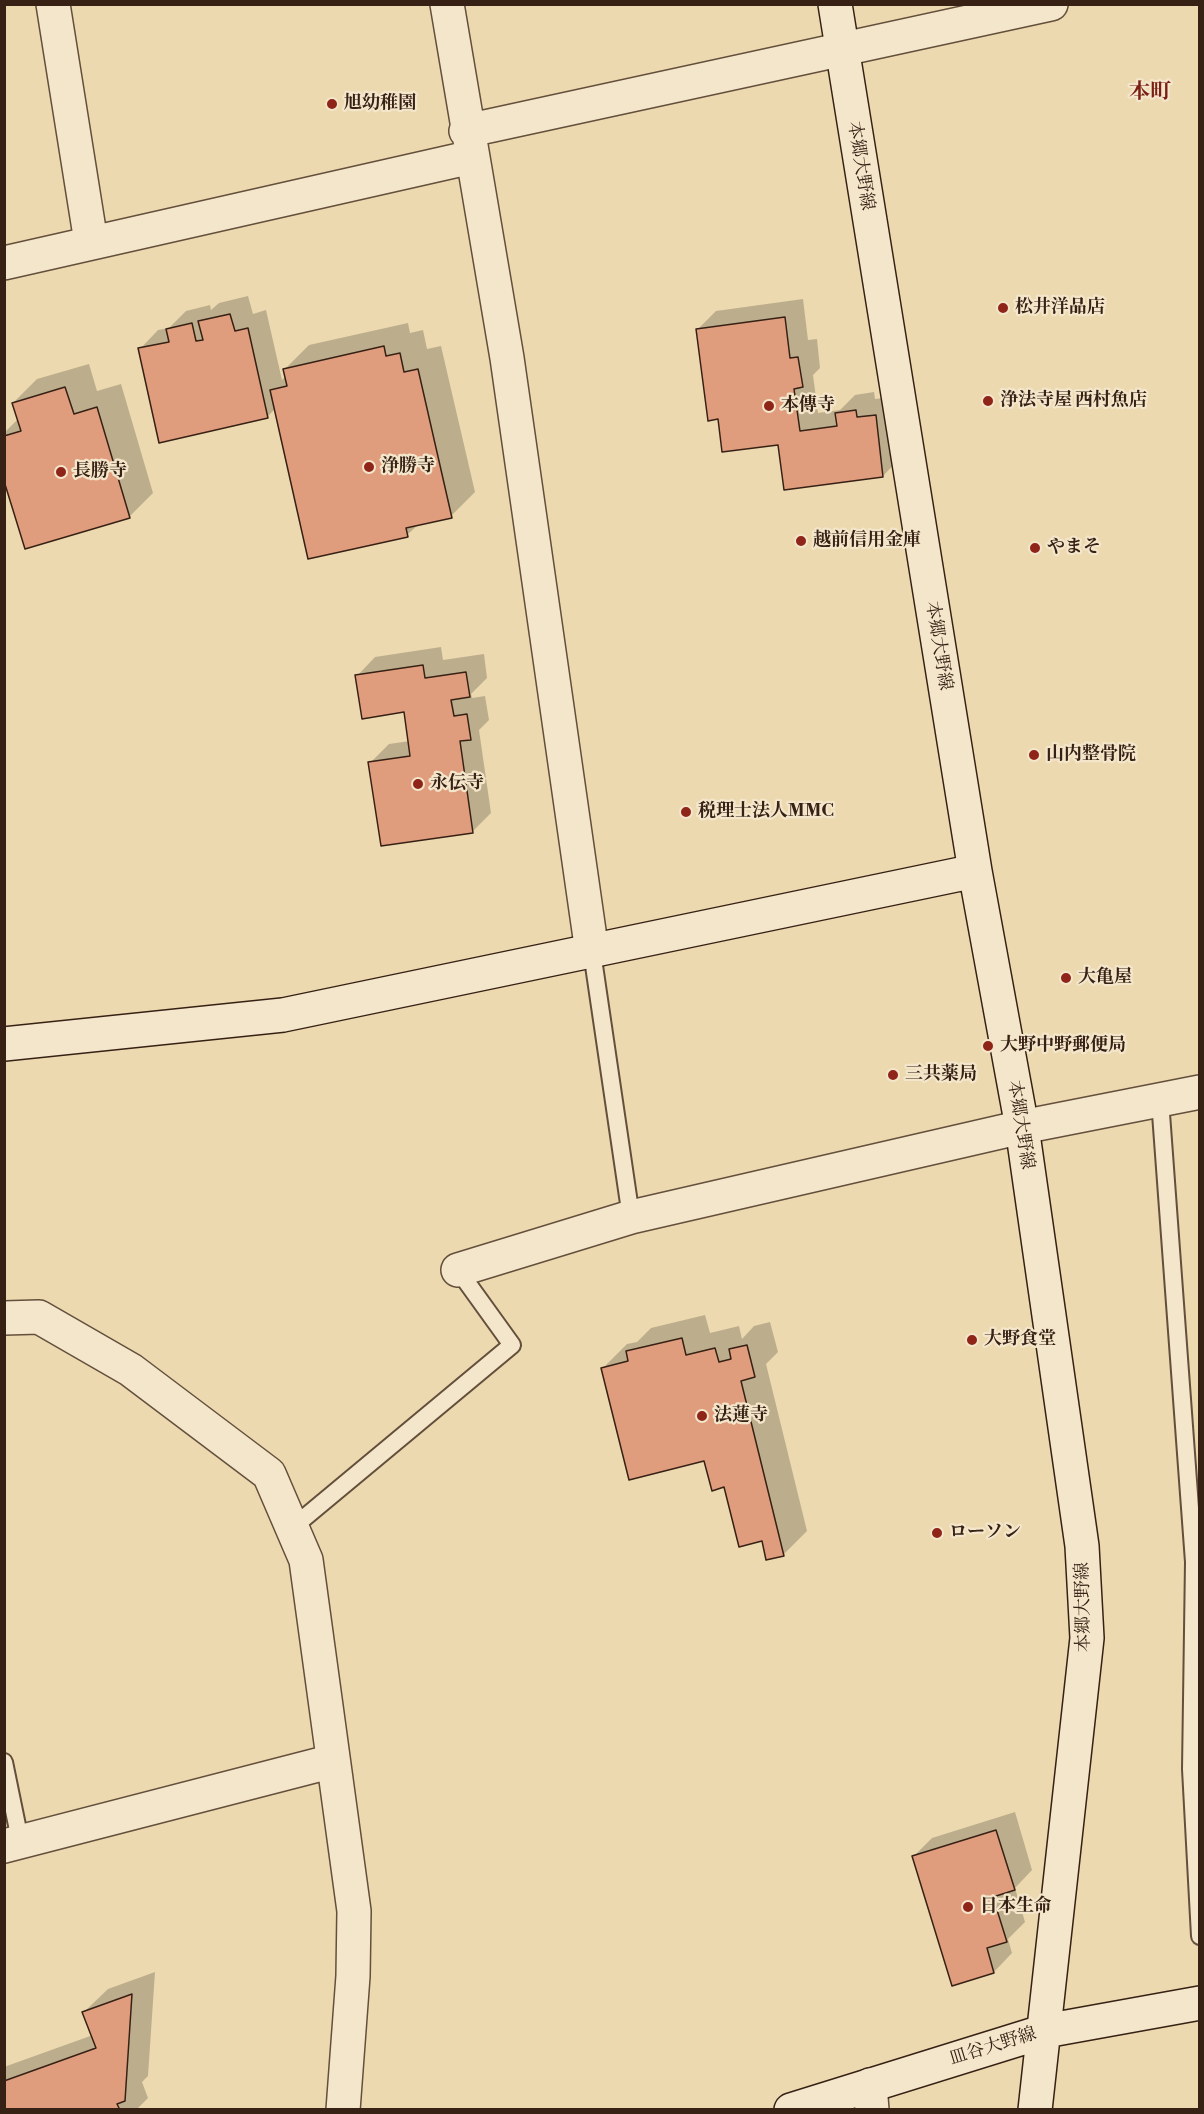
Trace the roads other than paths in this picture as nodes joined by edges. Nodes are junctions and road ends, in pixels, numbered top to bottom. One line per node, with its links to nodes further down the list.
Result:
1 (53, 4): 7 (street)
2 (447, 4): 6 (street)
3 (835, 4): 5 (street, 本郷大野線)
4 (1051, 4): 5 (street)
5 (842, 50): 6 (street); 9 (street, 本郷大野線)
6 (469, 144): 7 (street); 10 (street)
7 (91, 242): 8 (street)
8 (4, 263)
9 (975, 871): 10 (street); 14 (street, 本郷大野線)
10 (592, 952): 11 (street); 15 (lane)
11 (4, 1044)
12 (1200, 1092): 13 (street)
13 (1160, 1100): 14 (street); 22 (lane)
14 (1022, 1127): 15 (street); 24 (street, 本郷大野線)
15 (631, 1217): 16 (street)
16 (458, 1270): 18 (lane)
17 (4, 1318): 18 (street)
18 (292, 1528): 19 (street)
19 (333, 1761): 21 (street); 26 (street)
20 (4, 1762): 21 (lane)
21 (12, 1843)
22 (1200, 1936)
23 (1200, 2003): 24 (street, 皿谷大野線)
24 (1045, 2031): 25 (street, 皿谷大野線); 28 (street, 本郷大野線)
25 (871, 2097): 27 (street, 皿谷大野線)
26 (343, 2109)
27 (790, 2109)
28 (1035, 2109)

